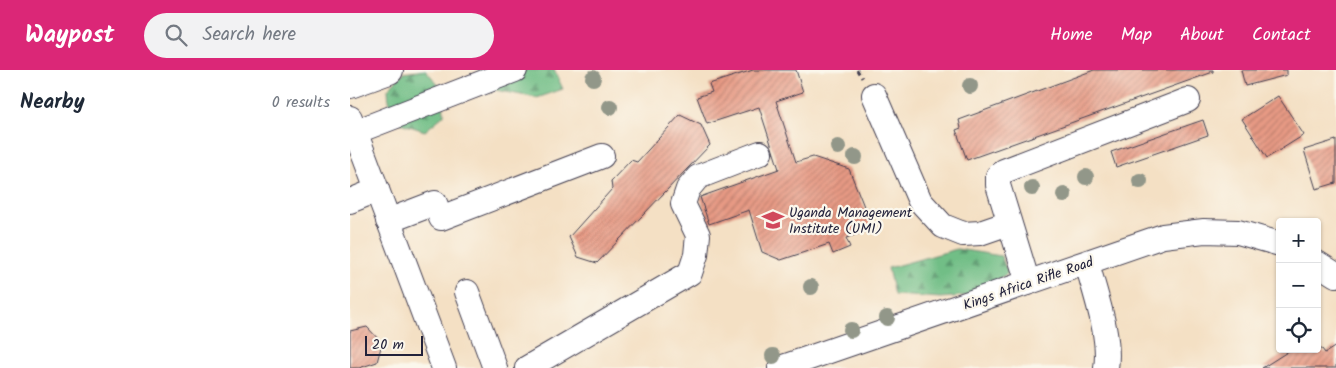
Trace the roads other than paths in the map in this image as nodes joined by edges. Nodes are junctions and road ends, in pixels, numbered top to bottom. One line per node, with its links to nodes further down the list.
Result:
1 (389, 70): 3 (highway)
2 (515, 70): 6 (street)
3 (350, 84)
4 (874, 95): 12 (street)
5 (1188, 100): 12 (street)
6 (353, 125): 9 (street)
7 (760, 153): 21 (street)
8 (602, 156): 11 (street)
9 (377, 190): 10 (street); 11 (street)
10 (350, 202)
11 (388, 221): 19 (street)
12 (1009, 223): 17 (street)
13 (1276, 243): 14 (street, Kings Africa Rifle Road)
14 (1087, 263): 17 (street, Kings Africa Rifle Road); 23 (street)
15 (1321, 266): 16 (street)
16 (1336, 275)
17 (1028, 283): 22 (street, Kings Africa Rifle Road)
18 (467, 292): 20 (street)
19 (444, 368)
20 (495, 368)
21 (527, 368)
22 (780, 368)
23 (1106, 368)

